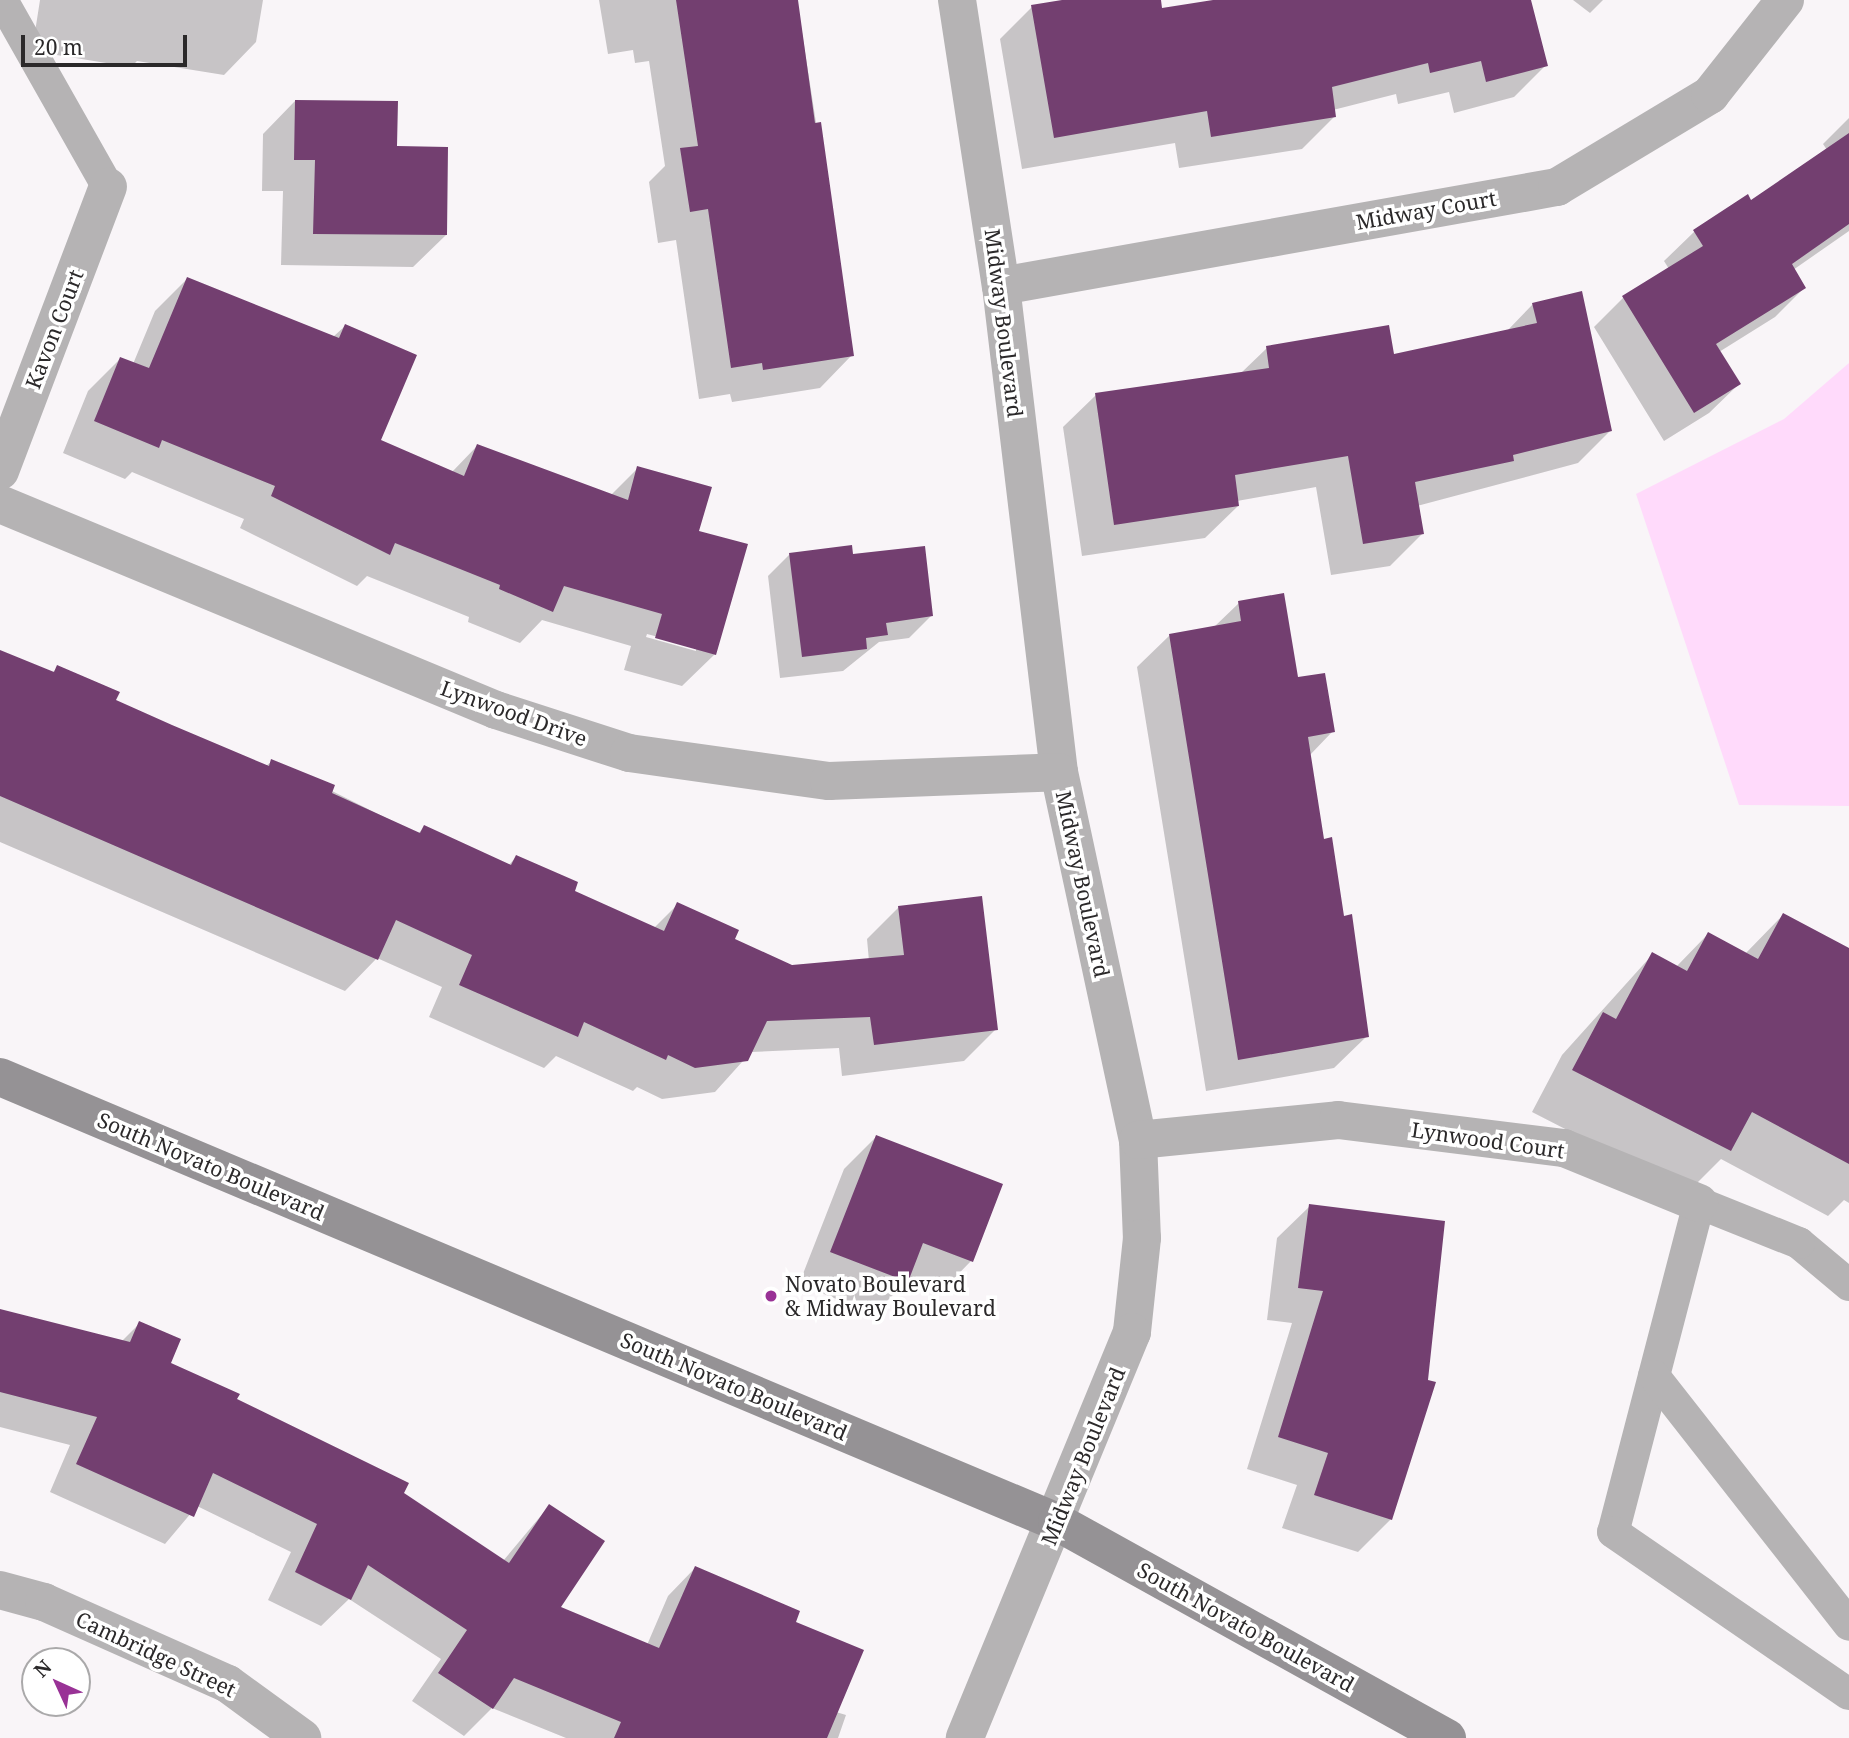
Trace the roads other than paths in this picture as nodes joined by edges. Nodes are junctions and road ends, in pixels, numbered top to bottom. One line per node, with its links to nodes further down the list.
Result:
1 (2, 0): 4 (lane)
2 (957, 0): 5 (street, Midway Boulevard)
3 (1785, 0): 5 (street, Midway Court)
4 (108, 187): 6 (street, Kavon Court)
5 (1001, 286): 8 (street, Midway Boulevard)
6 (0, 471)
7 (0, 504): 8 (street, Lynwood Drive)
8 (1059, 772): 10 (street, Midway Boulevard)
9 (0, 1077): 14 (main road, South Novato Boulevard)
10 (1138, 1140): 11 (street, Lynwood Court); 14 (street, Midway Boulevard)
11 (1699, 1203): 12 (lane, Lynwood Court); 13 (lane)
12 (1849, 1285)
13 (1654, 1376): 16 (lane); 17 (lane)
14 (1057, 1522): 19 (street, Midway Boulevard); 20 (main road, South Novato Boulevard)
15 (0, 1590): 18 (street, Cambridge Street)
16 (1849, 1625)
17 (1849, 1694)
18 (302, 1738)
19 (965, 1738)
20 (1447, 1738)

